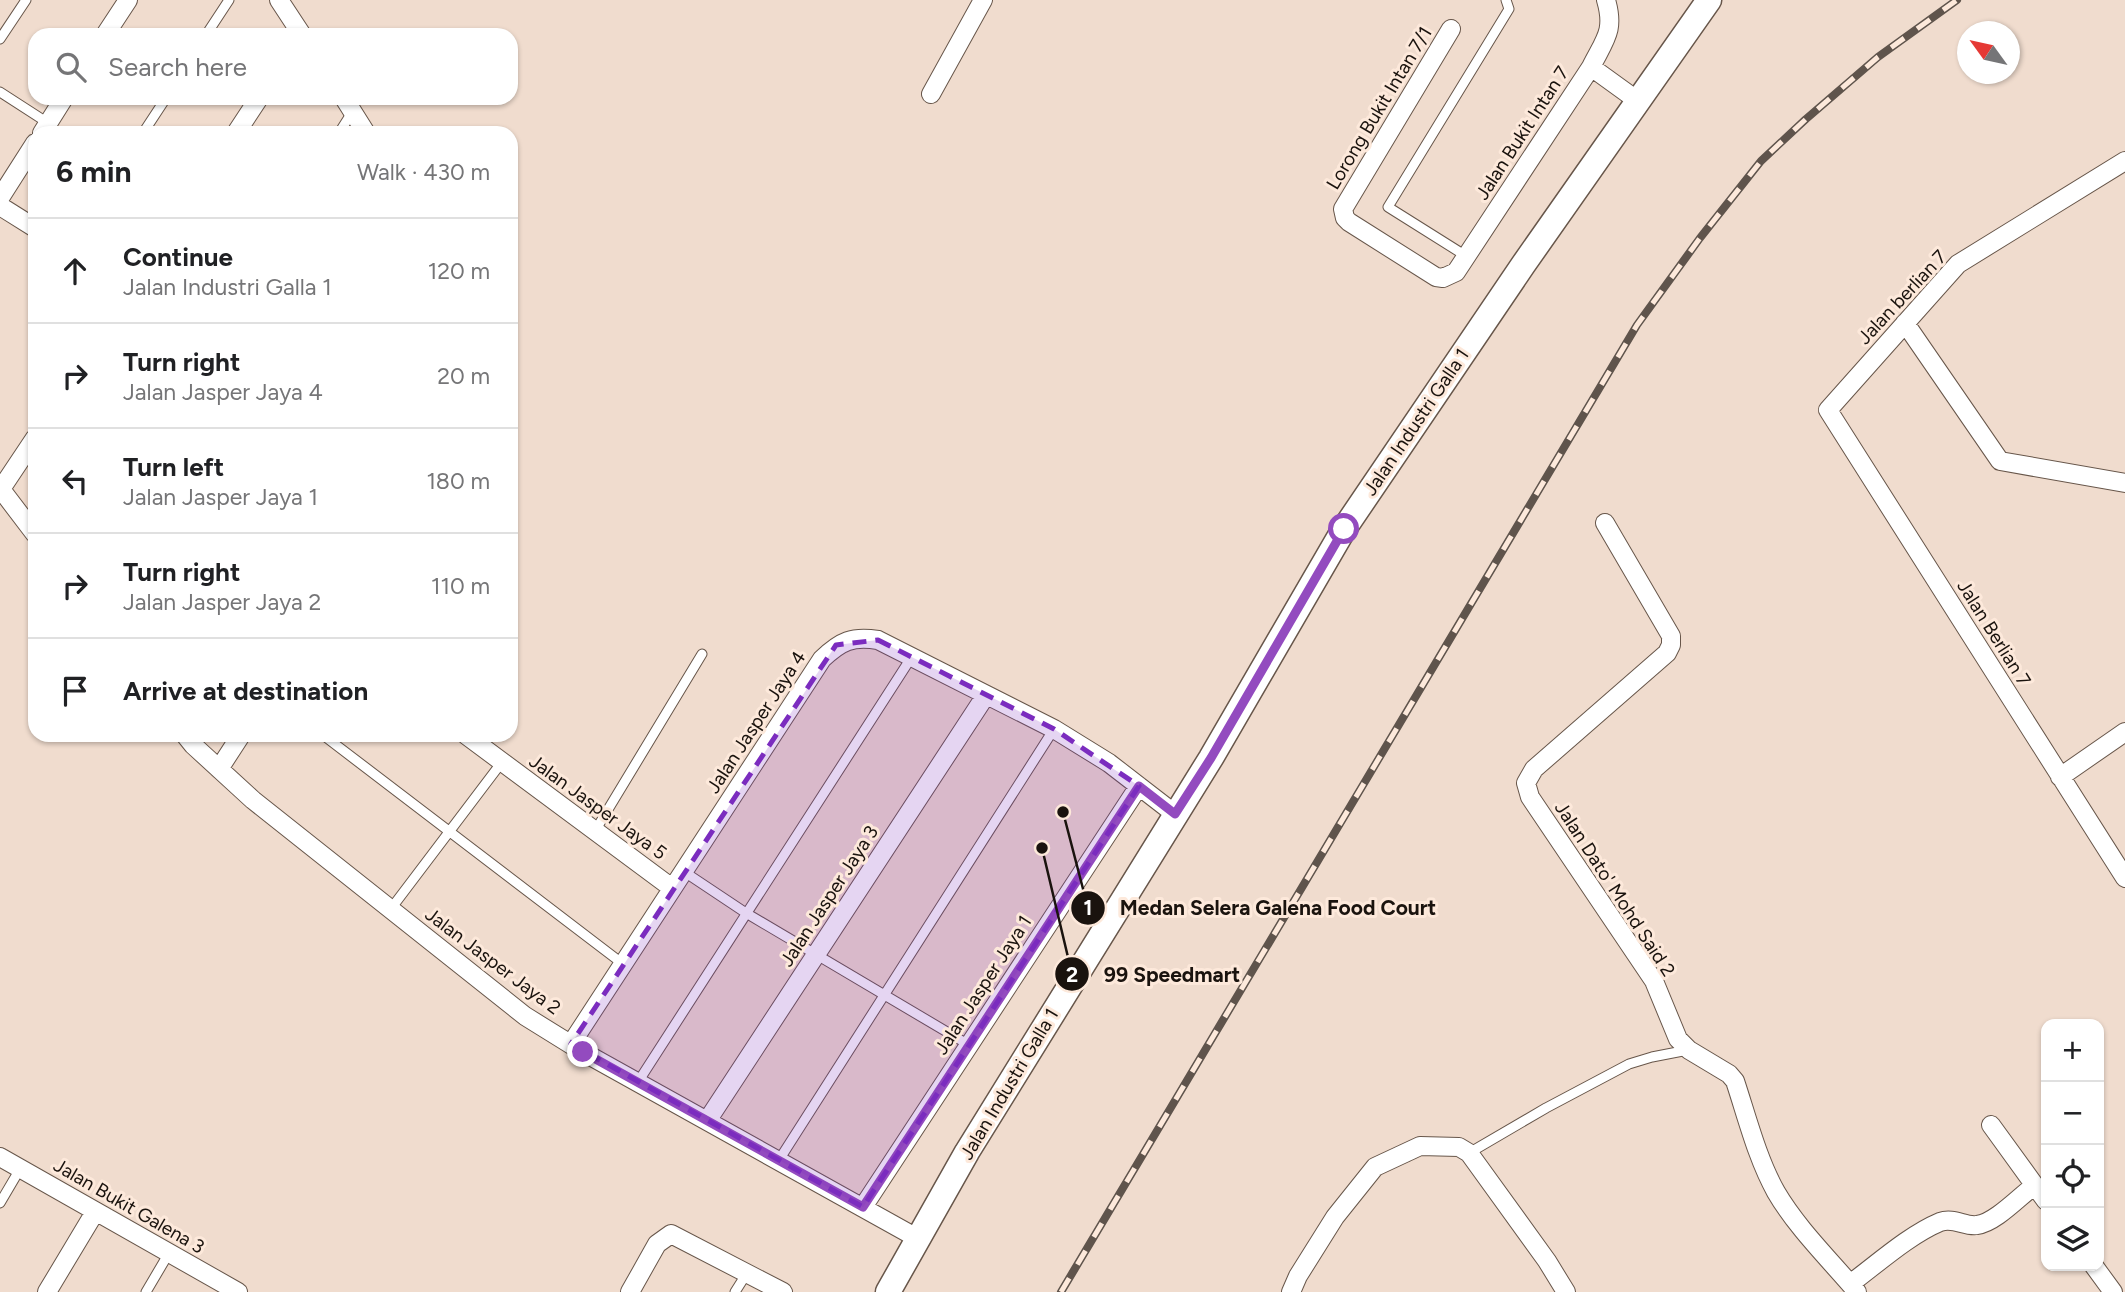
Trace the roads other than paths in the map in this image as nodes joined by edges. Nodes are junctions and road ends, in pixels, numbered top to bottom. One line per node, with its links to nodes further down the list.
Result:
1 (26, 0): 13 (lane)
2 (128, 0): 9 (street)
3 (229, 0): 10 (lane)
4 (279, 0): 11 (street)
5 (983, 0): 16 (street)
6 (1506, 0): 33 (lane)
7 (1606, 0): 14 (street, Jalan Bukit Intan 7)
8 (1709, 0): 17 (main road, Jalan Industri Galla 1)
9 (110, 28)
10 (211, 28)
11 (297, 28)
12 (1451, 29): 34 (street, Lorong Bukit Intan 7/1)
13 (0, 39)
14 (1591, 67): 17 (street); 33 (street, Jalan Bukit Intan 7)
15 (0, 92): 22 (lane)
16 (931, 94)
17 (1639, 101): 55 (main road, Jalan Industri Galla 1)
18 (60, 105): 23 (street)
19 (161, 105): 24 (lane)
20 (254, 105): 25 (street)
21 (349, 105): 26 (lane); 27 (street)
22 (42, 126)
23 (46, 126)
24 (148, 126)
25 (241, 126)
26 (341, 126)
27 (362, 126)
28 (28, 154): 30 (street)
29 (2125, 160): 35 (street, Jalan berlian 7)
30 (0, 198)
31 (0, 206): 32 (street)
32 (28, 224)
33 (1466, 256): 34 (street, Jalan Bukit Intan 7)
34 (1443, 278)
35 (1905, 323): 36 (street, Jalan berlian 7); 38 (street)
36 (1828, 410): 53 (street, Jalan Berlian 7)
37 (28, 448): 39 (street)
38 (2125, 483)
39 (1, 488): 41 (street)
40 (1605, 523): 68 (street, Jalan Dato' Mohd Said 2)
41 (28, 525)
42 (702, 654): 56 (lane)
43 (911, 658): 44 (street, Jalan Jasper Jaya 4); 58 (street, Jalan Jasper Jaya 4); 62 (lane)
44 (986, 695): 45 (street, Jalan Jasper Jaya 4); 63 (street, Jalan Jasper Jaya 3)
45 (1054, 729): 54 (street, Jalan Jasper Jaya 4); 65 (lane)
46 (2125, 732): 53 (street)
47 (190, 742): 52 (street, Jalan Jasper Jaya 2)
48 (236, 742): 52 (street)
49 (332, 742): 57 (lane)
50 (475, 742): 51 (street, Jalan Jasper Jaya 5)
51 (502, 762): 56 (street, Jalan Jasper Jaya 5); 57 (lane)
52 (219, 769): 61 (street, Jalan Jasper Jaya 2)
53 (2060, 777): 59 (street, Jalan Berlian 7)
54 (1139, 786): 55 (street, Jalan Jasper Jaya 4); 67 (street, Jalan Jasper Jaya 1)
55 (1175, 814): 81 (main road, Jalan Industri Galla 1)
56 (595, 831): 60 (street, Jalan Jasper Jaya 5)
57 (448, 832): 61 (lane); 64 (lane)
58 (683, 871): 60 (street, Jalan Jasper Jaya 4); 62 (lane)
59 (2125, 878)
60 (672, 888): 64 (street, Jalan Jasper Jaya 4)
61 (390, 910): 66 (street, Jalan Jasper Jaya 2)
62 (747, 913): 63 (lane); 69 (lane)
63 (817, 954): 65 (lane); 70 (street, Jalan Jasper Jaya 3)
64 (623, 964): 66 (street, Jalan Jasper Jaya 4)
65 (884, 995): 67 (lane); 74 (lane)
66 (571, 1044): 69 (street, Jalan Jasper Jaya 2)
67 (969, 1045): 79 (street, Jalan Jasper Jaya 1)
68 (1689, 1050): 72 (lane); 85 (street, Jalan Dato' Mohd Said 2)
69 (638, 1082): 70 (street, Jalan Jasper Jaya 2)
70 (707, 1121): 74 (street, Jalan Jasper Jaya 2)
71 (1991, 1125): 76 (street)
72 (1469, 1153): 93 (street); 94 (street)
73 (0, 1157): 75 (street, Jalan Bukit Galena 3)
74 (779, 1160): 79 (street, Jalan Jasper Jaya 2)
75 (20, 1169): 78 (lane); 80 (street, Jalan Bukit Galena 3)
76 (2035, 1185): 77 (street); 85 (street)
77 (2041, 1194)
78 (0, 1203)
79 (863, 1207): 81 (street, Jalan Jasper Jaya 2)
80 (95, 1212): 82 (street, Jalan Bukit Galena 3); 86 (street)
81 (917, 1238): 92 (main road, Jalan Industri Galla 1)
82 (169, 1253): 87 (lane); 88 (street, Jalan Bukit Galena 3)
83 (2098, 1271): 95 (street)
84 (747, 1273): 89 (street); 90 (lane); 91 (street)
85 (1853, 1288)
86 (47, 1292)
87 (146, 1292)
88 (238, 1292)
89 (629, 1292)
90 (735, 1292)
91 (783, 1292)
92 (888, 1292)
93 (1291, 1292)
94 (1566, 1292)
95 (2113, 1292)

